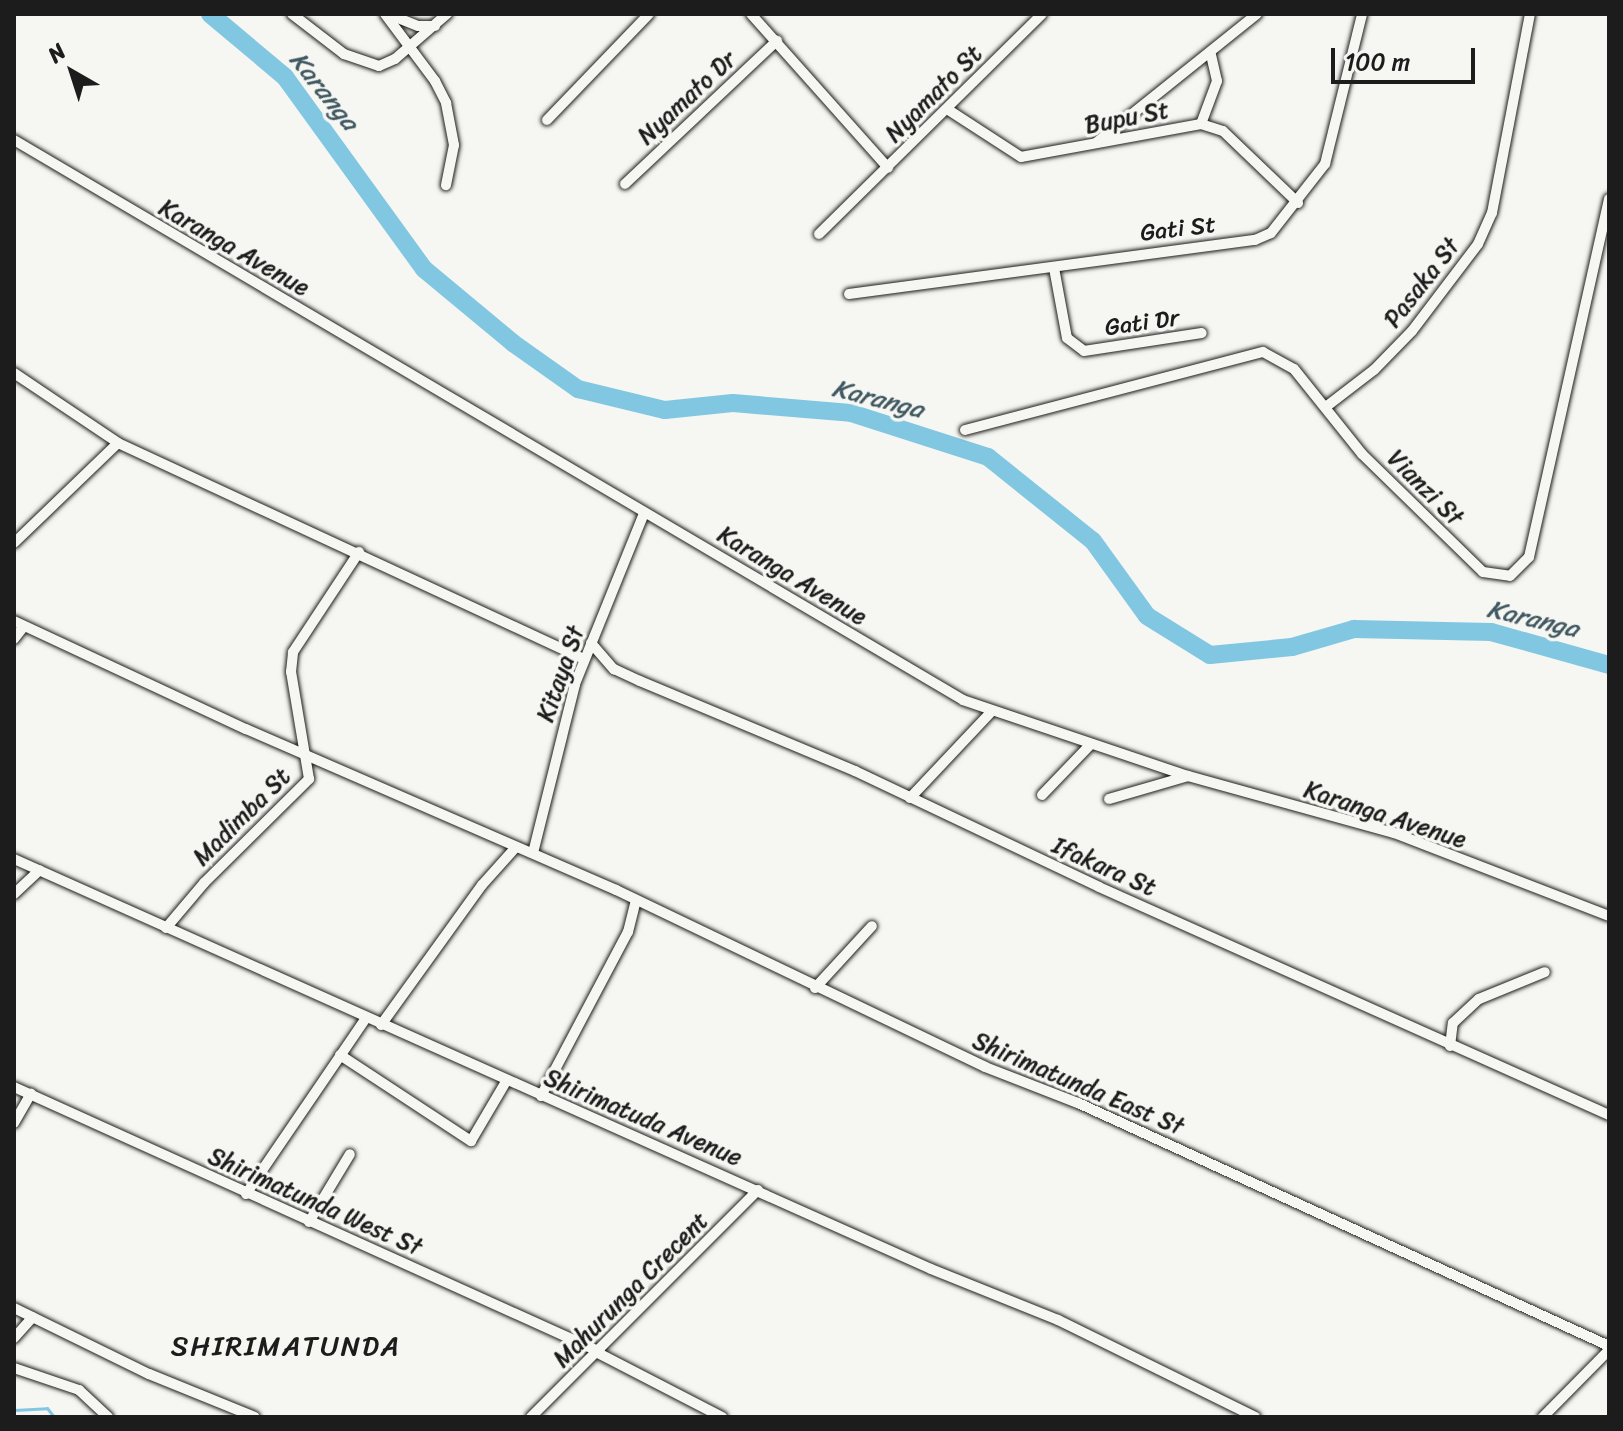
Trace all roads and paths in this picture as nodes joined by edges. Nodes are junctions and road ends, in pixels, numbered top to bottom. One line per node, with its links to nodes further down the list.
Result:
1 (292, 14): 12 (street)
2 (386, 14): 10 (street); 12 (street)
3 (447, 14): 10 (street)
4 (649, 14): 15 (street)
5 (751, 14): 11 (street, Nyamato St)
6 (1042, 14): 14 (street, Nyamato St)
7 (1257, 14): 13 (street)
8 (1362, 14): 23 (street, Gati St)
9 (1530, 14): 29 (street, Pasaka St)
10 (435, 26): 12 (street)
11 (777, 41): 19 (street, Nyamato St); 20 (street, Nyamato Dr)
12 (409, 47): 21 (street)
13 (1211, 54): 16 (street); 18 (street)
14 (947, 109): 18 (street, Bupu St); 19 (street, Nyamato St)
15 (547, 120)
16 (1201, 124): 18 (street, Bupu St); 23 (street, Bupu St)
17 (14, 140): 32 (street, Karanga Avenue)
18 (1094, 144)
19 (888, 168): 24 (street, Nyamato St)
20 (625, 184)
21 (446, 185)
22 (1609, 199): 29 (street, Vianzi St)
23 (1298, 203): 25 (street, Gati St)
24 (819, 234)
25 (1054, 268): 26 (street, Gati St); 27 (street, Gati Dr)
26 (849, 294)
27 (1202, 333)
28 (14, 373): 31 (street)
29 (1327, 406): 30 (street, Vianzi St)
30 (965, 430)
31 (118, 443): 33 (street); 34 (street)
32 (644, 513): 37 (street, Kitaya St); 39 (street, Karanga Avenue)
33 (14, 543)
34 (359, 552): 38 (street); 41 (street, Madimba St)
35 (19, 624): 36 (street); 41 (street, Shirimatunda East St)
36 (14, 639)
37 (591, 643): 38 (street, Kitaya St); 44 (street, Ifakara St)
38 (584, 659): 47 (street, Kitaya St)
39 (990, 713): 40 (street, Karanga Avenue); 44 (street)
40 (1090, 745): 42 (street, Karanga Avenue); 43 (street)
41 (306, 755): 46 (street, Shirimatunda East St); 54 (street, Madimba St)
42 (1188, 776): 45 (street); 52 (street, Karanga Avenue)
43 (1042, 795)
44 (910, 798): 59 (street, Ifakara St)
45 (1109, 799)
46 (516, 847): 47 (street, Shirimatunda East St); 58 (street)
47 (533, 853): 51 (street, Shirimatunda East St)
48 (14, 859): 49 (street, Shirimatuda Avenue)
49 (40, 870): 50 (street); 54 (street, Shirimatuda Avenue)
50 (14, 894)
51 (636, 901): 56 (street, Shirimatunda East St); 64 (street)
52 (1609, 916)
53 (872, 926): 56 (street)
54 (166, 928): 57 (street, Shirimatuda Avenue)
55 (1545, 972): 59 (street)
56 (815, 988): 74 (street, Shirimatunda East St)
57 (366, 1018): 58 (street, Shirimatuda Avenue); 60 (street)
58 (381, 1025): 61 (street, Shirimatuda Avenue)
59 (1450, 1046): 65 (street, Ifakara St)
60 (340, 1055): 61 (street); 69 (street)
61 (507, 1080): 64 (street, Shirimatuda Avenue)
62 (14, 1087): 63 (street, Shirimatunda West St)
63 (31, 1094): 66 (street); 69 (street, Shirimatunda West St)
64 (541, 1096): 68 (street, Shirimatuda Avenue)
65 (1609, 1115)
66 (14, 1123)
67 (350, 1154): 70 (street)
68 (758, 1190): 75 (street, Mahurunga Crecent); 81 (street, Shirimatuda Avenue)
69 (246, 1194): 70 (street, Shirimatunda West St)
70 (309, 1222): 75 (street, Shirimatunda West St)
71 (14, 1308): 72 (street)
72 (33, 1317): 73 (street); 78 (street)
73 (14, 1338)
74 (1609, 1348): 82 (street)
75 (599, 1352): 79 (street, Mahurunga Crecent); 80 (street, Shirimatunda West St)
76 (14, 1368): 77 (street)
77 (108, 1417)
78 (255, 1417)
79 (531, 1417)
80 (722, 1417)
81 (1255, 1417)
82 (1543, 1417)

